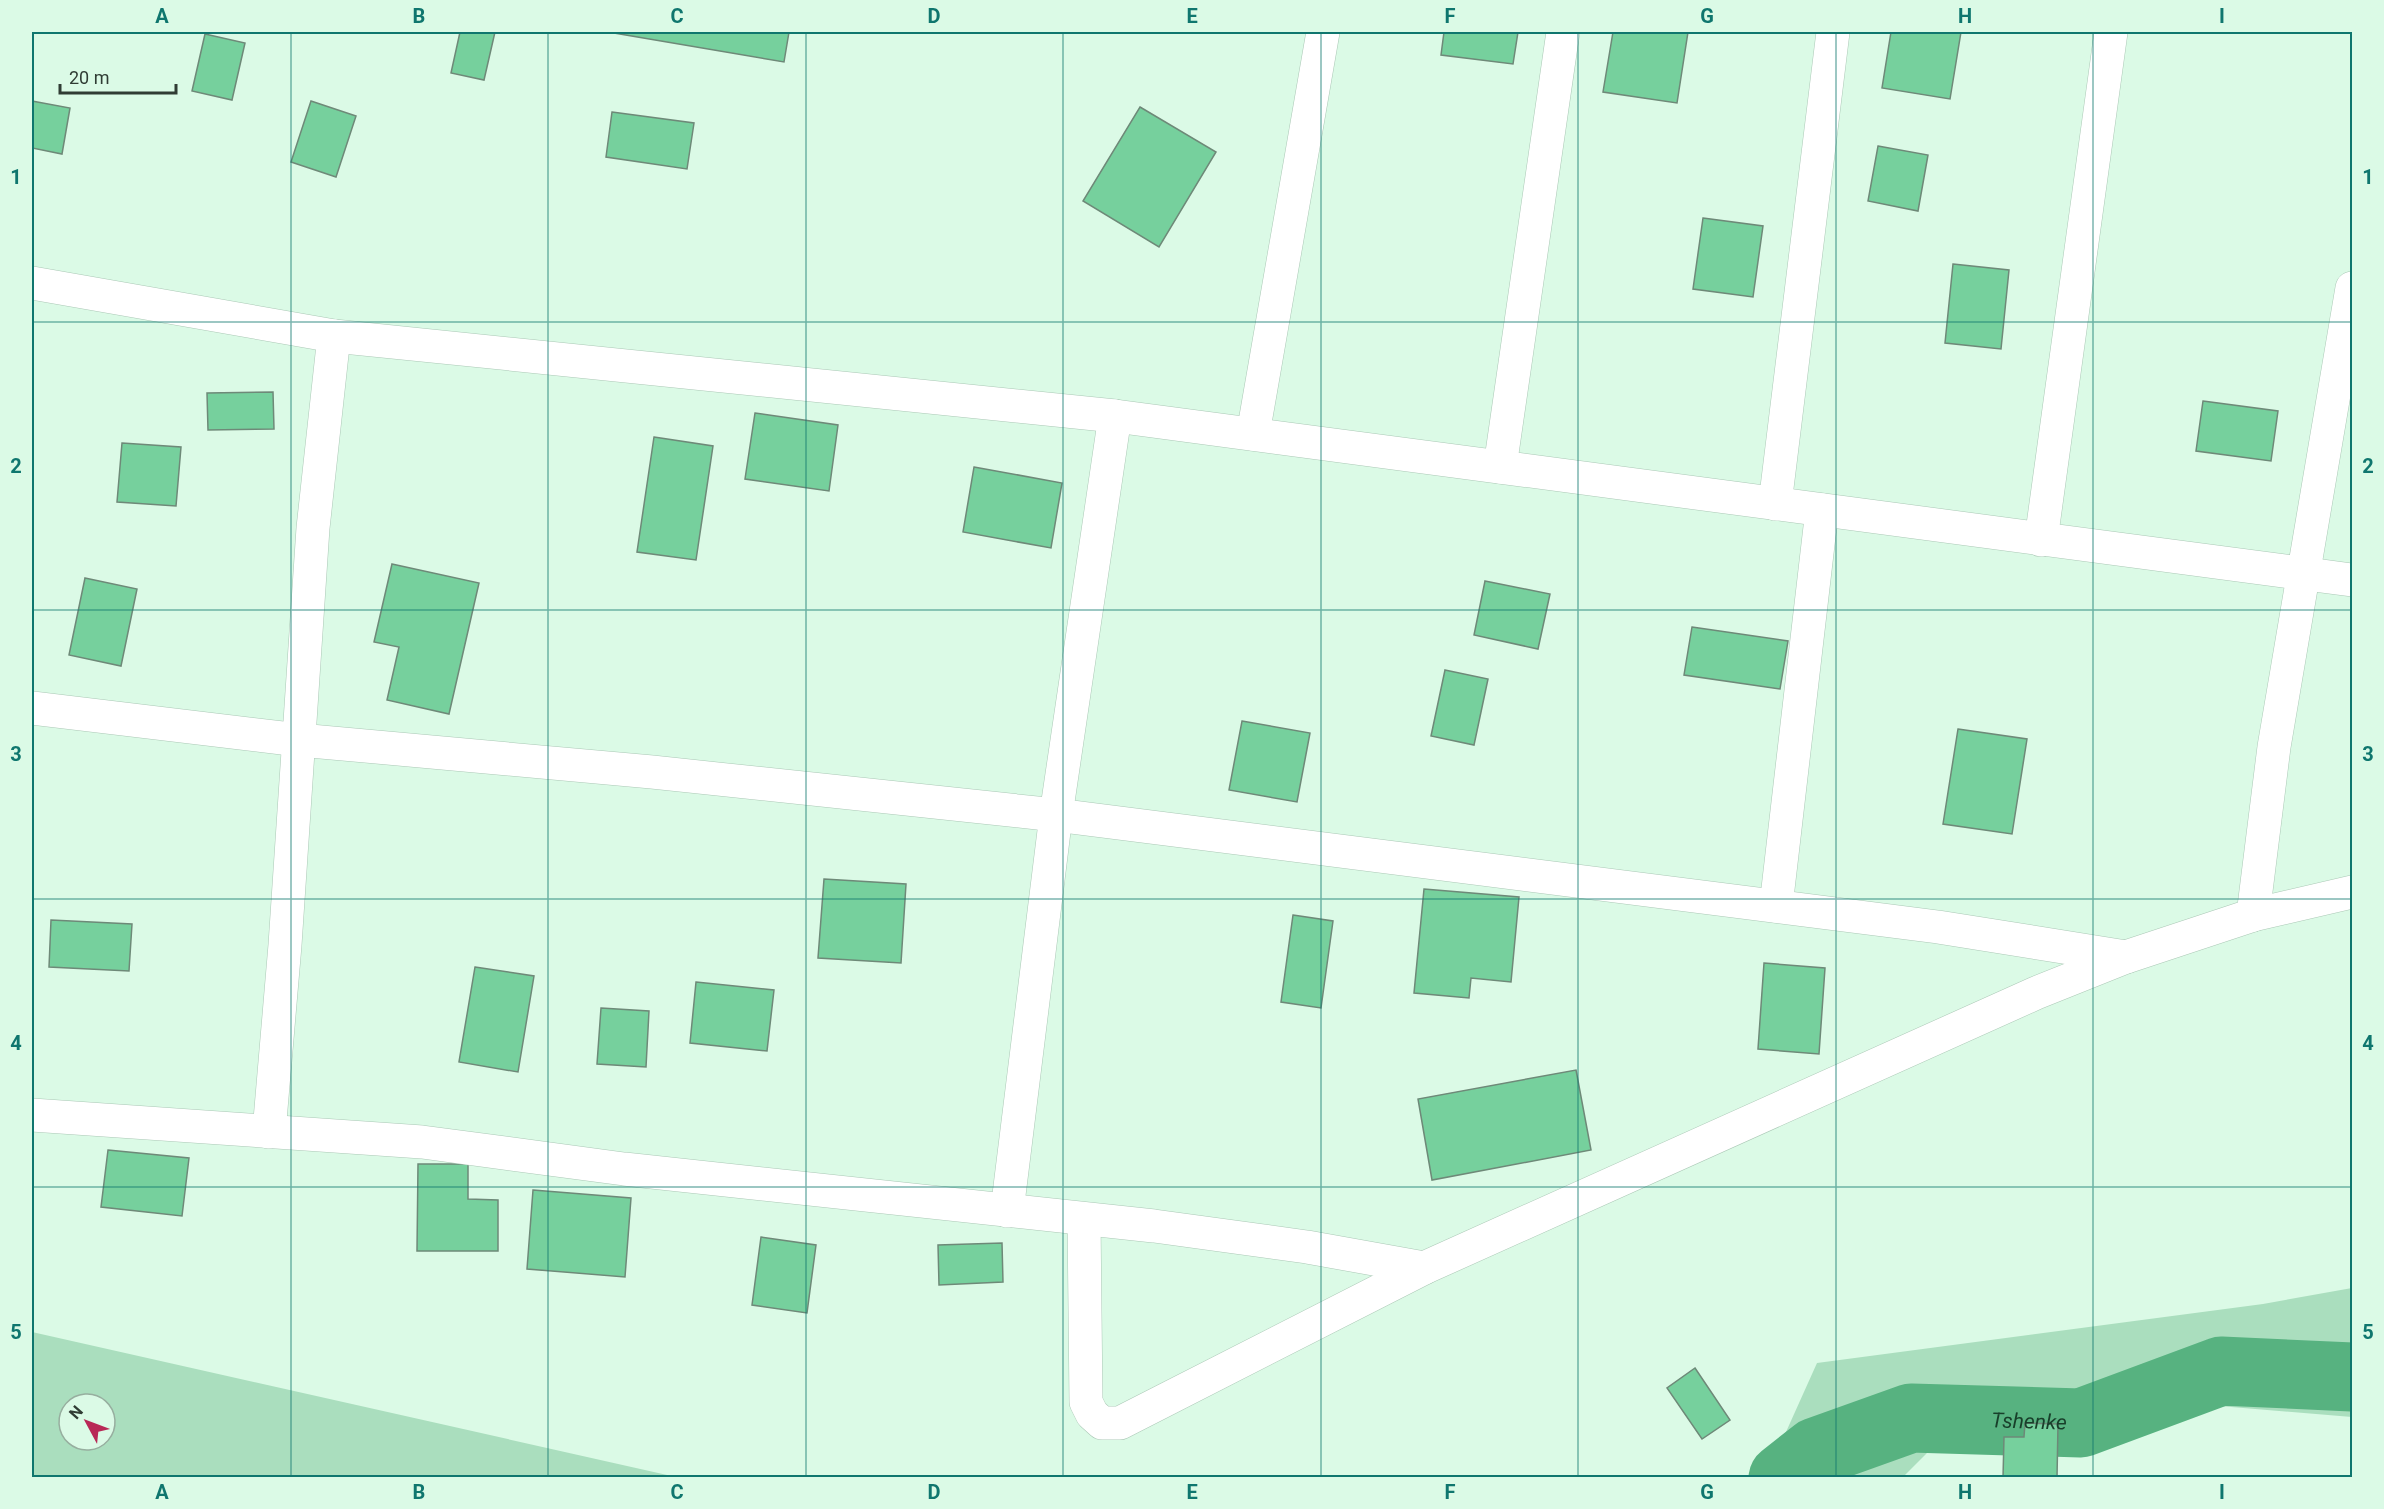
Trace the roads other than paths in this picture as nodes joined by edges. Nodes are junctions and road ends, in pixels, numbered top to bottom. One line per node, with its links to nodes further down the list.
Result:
1 (1323, 32): 9 (street)
2 (1563, 32): 10 (street)
3 (1833, 32): 11 (street)
4 (2111, 32): 13 (street)
5 (32, 283): 7 (street)
6 (2352, 288): 14 (street)
7 (334, 336): 8 (street); 17 (street)
8 (1115, 416): 9 (street); 18 (street)
9 (1253, 434): 10 (street)
10 (1500, 467): 11 (street)
11 (1775, 504): 12 (street)
12 (1822, 510): 13 (street); 20 (street)
13 (2041, 540): 14 (street)
14 (2305, 572): 15 (street); 21 (street)
15 (2352, 580)
16 (32, 708): 17 (street)
17 (298, 740): 18 (street); 24 (street)
18 (1056, 815): 20 (street); 25 (street)
19 (2352, 892): 21 (street)
20 (1776, 906): 22 (street)
21 (2253, 915): 22 (street)
22 (2126, 957): 27 (street)
23 (32, 1115): 24 (street)
24 (268, 1132): 25 (street)
25 (1007, 1211): 26 (street)
26 (1084, 1219): 27 (street); 27 (street)
27 (1424, 1268)

